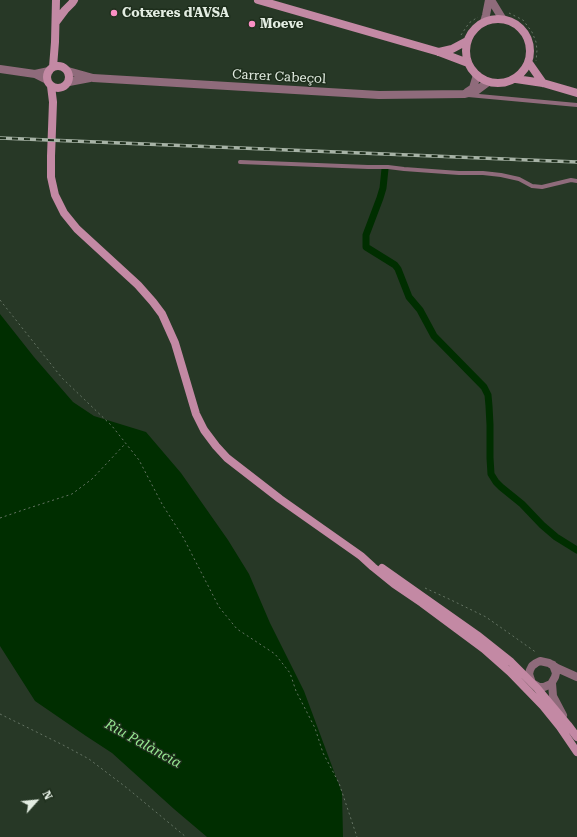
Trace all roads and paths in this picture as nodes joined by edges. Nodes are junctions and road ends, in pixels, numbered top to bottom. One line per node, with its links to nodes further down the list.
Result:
1 (56, 0): 7 (main road)
2 (74, 0): 7 (main road)
3 (258, 0): 10 (main road)
4 (490, 0): 5 (street); 6 (street)
5 (504, 15): 6 (main road); 11 (main road); 11 (path)
6 (482, 18): 8 (main road); 8 (path)
7 (56, 22): 9 (main road)
8 (465, 38): 10 (main road); 12 (main road)
9 (55, 42): 14 (main road); 15 (main road)
10 (439, 52): 12 (main road)
11 (532, 62): 19 (main road); 23 (main road)
12 (468, 63): 17 (main road)
13 (0, 69): 16 (street)
14 (51, 69): 15 (main road); 16 (street); 22 (main road)
15 (66, 69): 18 (street, Carrer Cabeçol); 20 (main road)
16 (35, 74): 22 (street)
17 (477, 75): 21 (main road); 26 (street)
18 (92, 78): 20 (street, Carrer Cabeçol); 26 (street, Carrer Cabeçol)
19 (516, 78): 21 (main road); 23 (main road)
20 (68, 82): 24 (main road)
21 (488, 82): 26 (street, Carrer Cabeçol)
22 (49, 83): 24 (main road); 27 (main road)
23 (542, 83): 25 (main road)
24 (61, 88): 27 (main road)
25 (577, 93)
26 (464, 94): 28 (lane)
27 (54, 102): 34 (main road)
28 (577, 105)
29 (240, 162): 30 (lane)
30 (577, 181)
31 (0, 300): 32 (path)
32 (126, 443): 33 (path); 51 (path)
33 (0, 518)
34 (361, 556): 36 (main road); 38 (main road)
35 (420, 586): 37 (path)
36 (437, 614): 44 (main road); 49 (main road)
37 (536, 652)
38 (511, 662): 39 (street); 44 (main road)
39 (532, 666): 40 (street); 44 (street)
40 (552, 666): 41 (street); 43 (street)
41 (565, 671): 42 (street); 43 (street)
42 (577, 677)
43 (554, 680): 44 (street); 46 (street)
44 (532, 683): 46 (main road); 48 (main road)
45 (0, 714): 50 (path)
46 (568, 725): 47 (main road)
47 (577, 737)
48 (577, 746)
49 (577, 752)
50 (186, 837)
51 (358, 837)

